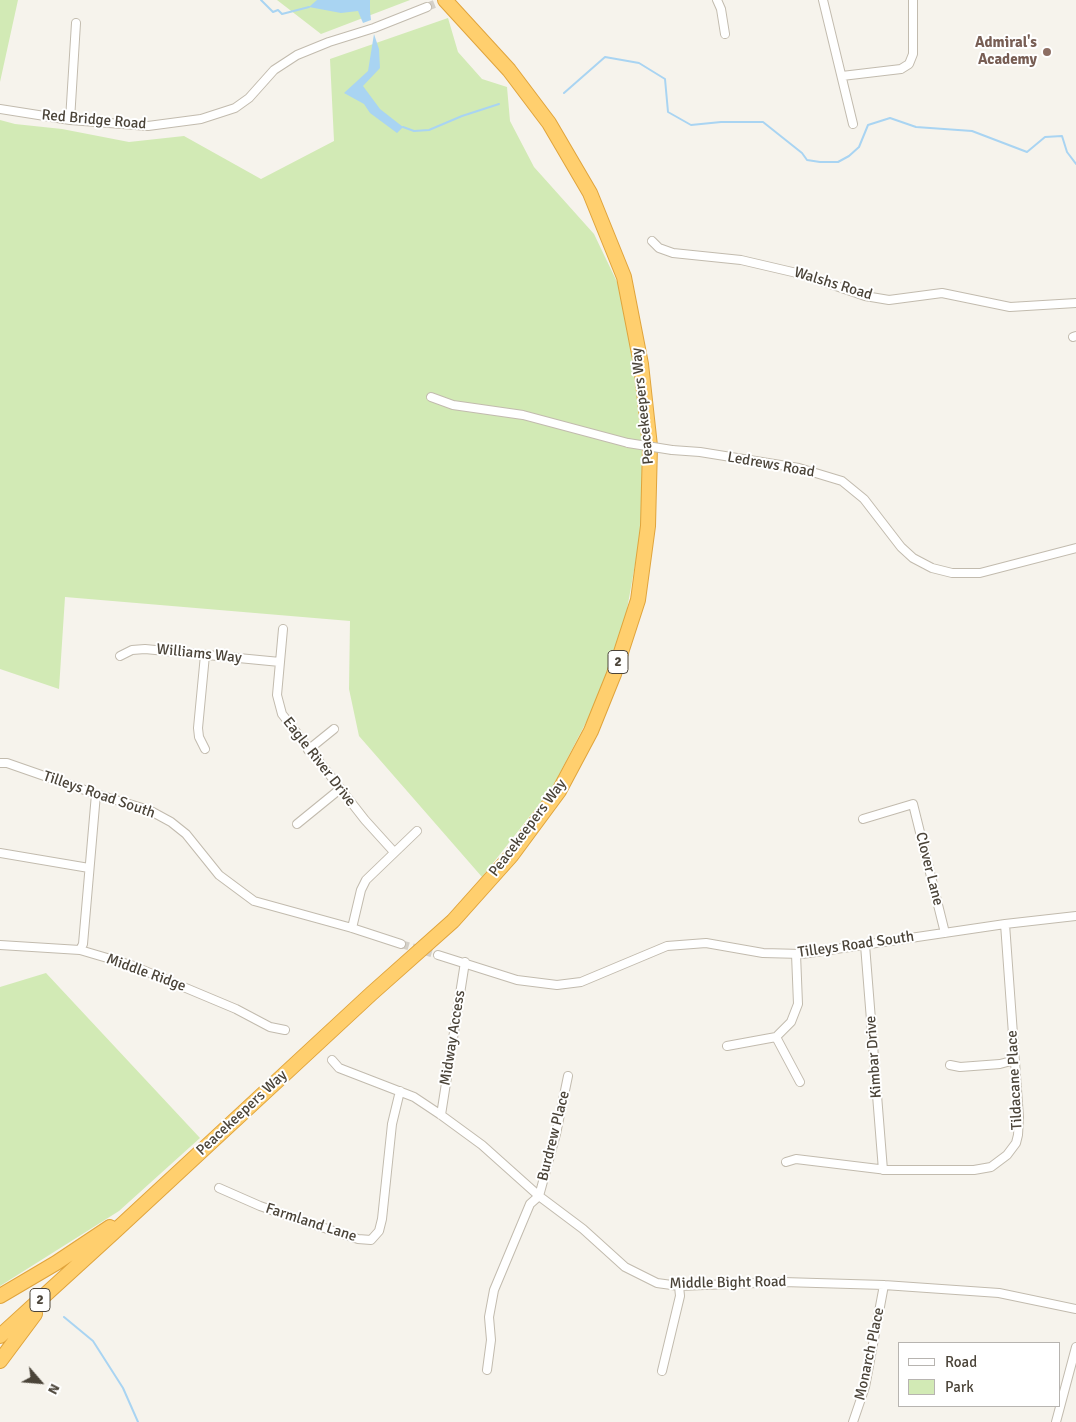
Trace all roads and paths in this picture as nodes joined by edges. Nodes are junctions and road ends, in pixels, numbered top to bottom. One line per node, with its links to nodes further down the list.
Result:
1 (445, 0): 57 (highway, Peacekeepers Way / 2)
2 (717, 0): 7 (street)
3 (823, 0): 8 (street)
4 (913, 0): 8 (street)
5 (427, 7): 10 (street, Red Bridge Road)
6 (76, 23): 10 (street)
7 (725, 34)
8 (842, 76): 11 (street)
9 (0, 109): 10 (street, Red Bridge Road)
10 (70, 120)
11 (853, 124)
12 (652, 242): 13 (street, Walshs Road)
13 (1076, 303)
14 (431, 397): 15 (street, Ledrews Road, bridge)
15 (1076, 548)
16 (283, 629): 19 (street, Eagle River Drive)
17 (205, 655): 18 (street, Williams Way); 19 (street, Williams Way); 21 (street)
18 (120, 656)
19 (280, 662): 22 (street, Eagle River Drive)
20 (334, 729): 22 (street)
21 (205, 749)
22 (308, 750): 24 (street, Eagle River Drive)
23 (0, 763): 25 (street, Tilleys Road South)
24 (340, 789): 27 (street); 29 (street, Eagle River Drive)
25 (96, 794): 31 (street); 34 (street, Tilleys Road South)
26 (862, 819): 35 (street, Clover Lane)
27 (297, 824)
28 (417, 831): 29 (street)
29 (394, 852): 34 (street)
30 (0, 853): 31 (street)
31 (89, 868): 39 (street)
32 (1076, 916): 33 (street, Tilleys Road South)
33 (1005, 924): 35 (street, Tilleys Road South); 47 (street, Tildacane Place)
34 (352, 928): 36 (street, Tilleys Road South)
35 (945, 933): 37 (street, Tilleys Road South)
36 (401, 944)
37 (865, 944): 40 (street, Tilleys Road South); 54 (street, Kimbar Drive)
38 (0, 945): 39 (street, Middle Ridge)
39 (80, 950): 43 (street, Middle Ridge)
40 (796, 954): 42 (street, Tilleys Road South); 44 (street)
41 (438, 955): 42 (street, Tilleys Road South)
42 (464, 962): 52 (street, Midway Access)
43 (285, 1030)
44 (776, 1037): 45 (street); 50 (street)
45 (727, 1046)
46 (332, 1060): 51 (street, Middle Bight Road)
47 (1015, 1060): 48 (street); 54 (street, Tildacane Place)
48 (950, 1065)
49 (568, 1076): 56 (street, Burdrew Place)
50 (800, 1082)
51 (400, 1091): 52 (street, Middle Bight Road); 55 (street, Farmland Lane)
52 (442, 1115): 56 (street, Middle Bight Road)
53 (786, 1162): 54 (street, Tildacane Place)
54 (883, 1170)
55 (220, 1188)
56 (539, 1196): 60 (street, Middle Bight Road); 66 (street, Burdrew Place)
57 (148, 1201): 58 (highway, Peacekeepers Way / 2); 61 (highway)
58 (79, 1264): 63 (highway, Peacekeepers Way / 2); 65 (highway)
59 (884, 1285): 60 (street, Middle Bight Road); 62 (street, Middle Bight Road); 70 (street, Monarch Place)
60 (679, 1286): 67 (street)
61 (0, 1296)
62 (1076, 1309)
63 (0, 1336)
64 (1076, 1347): 68 (street)
65 (0, 1361)
66 (487, 1370)
67 (662, 1371)
68 (1061, 1403)
69 (1060, 1407): 71 (street)
70 (853, 1422)
71 (1056, 1422)

